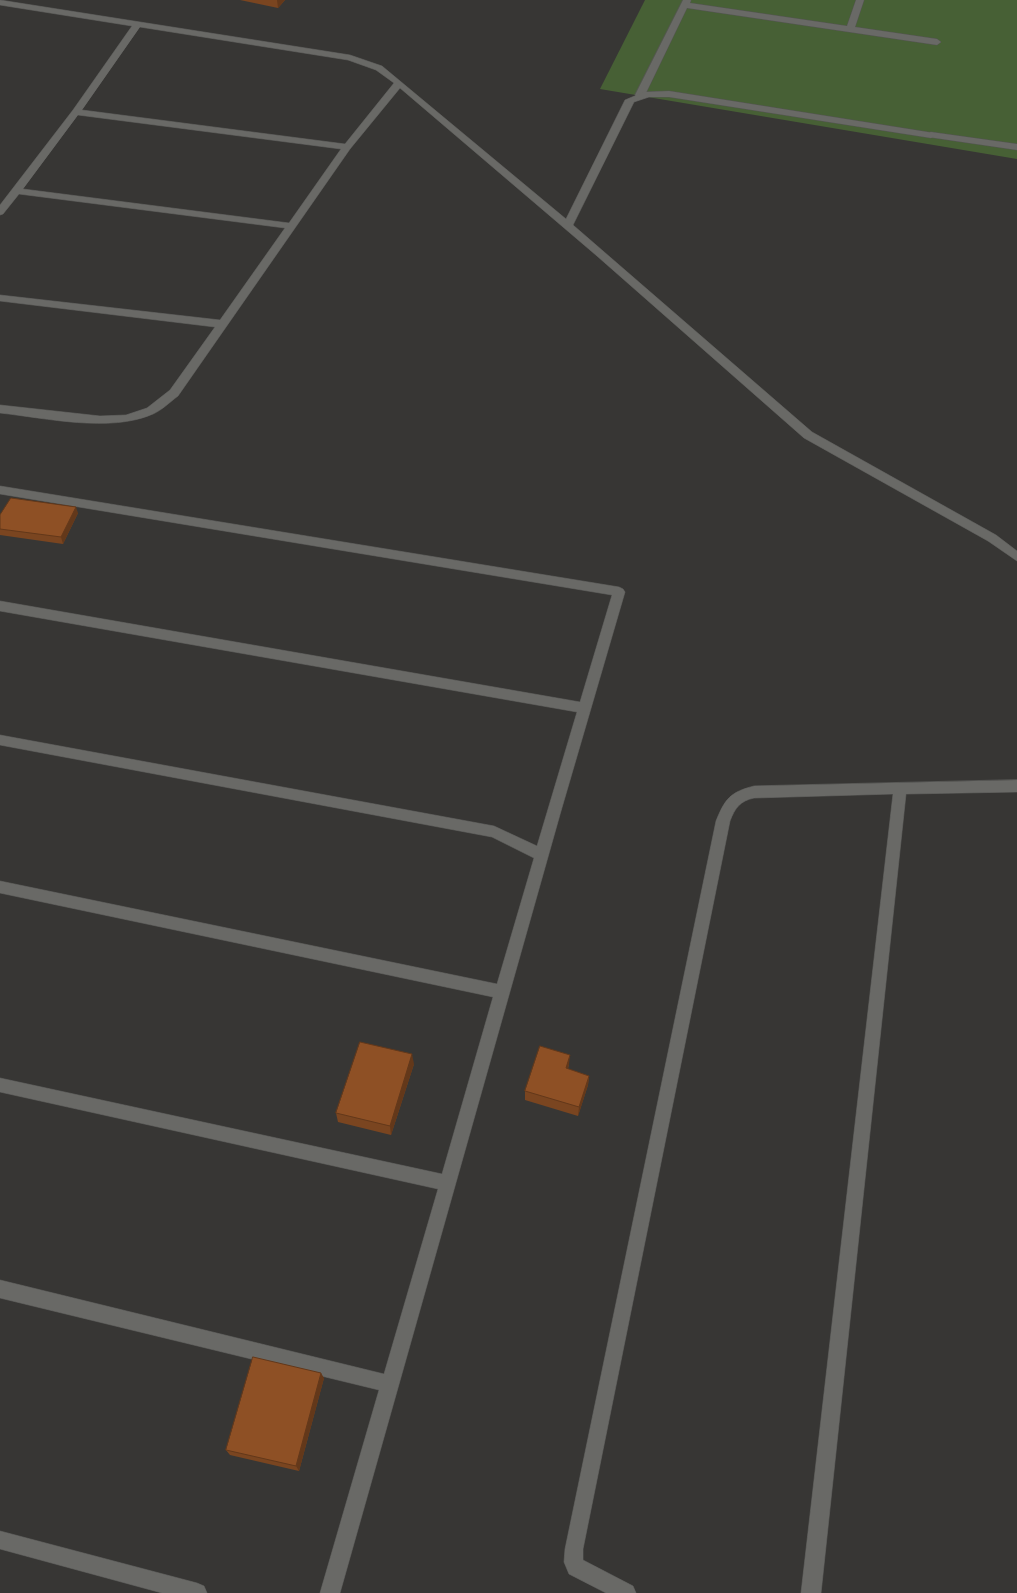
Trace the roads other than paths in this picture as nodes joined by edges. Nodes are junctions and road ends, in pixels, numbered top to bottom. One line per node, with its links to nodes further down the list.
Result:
1 (860, 0): 5 (street)
2 (0, 2): 4 (street)
3 (686, 2): 5 (street); 8 (street)
4 (136, 25): 7 (street); 9 (street)
5 (850, 29): 6 (street)
6 (937, 42)
7 (399, 83): 10 (street); 15 (street)
8 (640, 95): 11 (street); 15 (street)
9 (76, 112): 10 (street); 12 (street)
10 (347, 147): 14 (street)
11 (1017, 148)
12 (16, 191): 13 (street); 14 (street)
13 (0, 212)
14 (291, 226): 17 (street)
15 (567, 227): 20 (street)
16 (0, 298): 17 (street)
17 (222, 324): 18 (street)
18 (0, 409)
19 (0, 490): 22 (street)
20 (1017, 556)
21 (0, 606): 22 (street)
22 (585, 708): 26 (street)
23 (0, 740): 26 (street)
24 (1017, 786): 25 (street)
25 (900, 789): 36 (street); 37 (street)
26 (542, 855): 28 (street)
27 (0, 887): 28 (street)
28 (502, 992): 30 (street)
29 (0, 1085): 30 (street)
30 (448, 1183): 32 (street)
31 (0, 1289): 32 (street)
32 (390, 1384): 35 (street)
33 (0, 1540): 34 (street)
34 (197, 1593)
35 (330, 1593)
36 (626, 1593)
37 (811, 1593)

